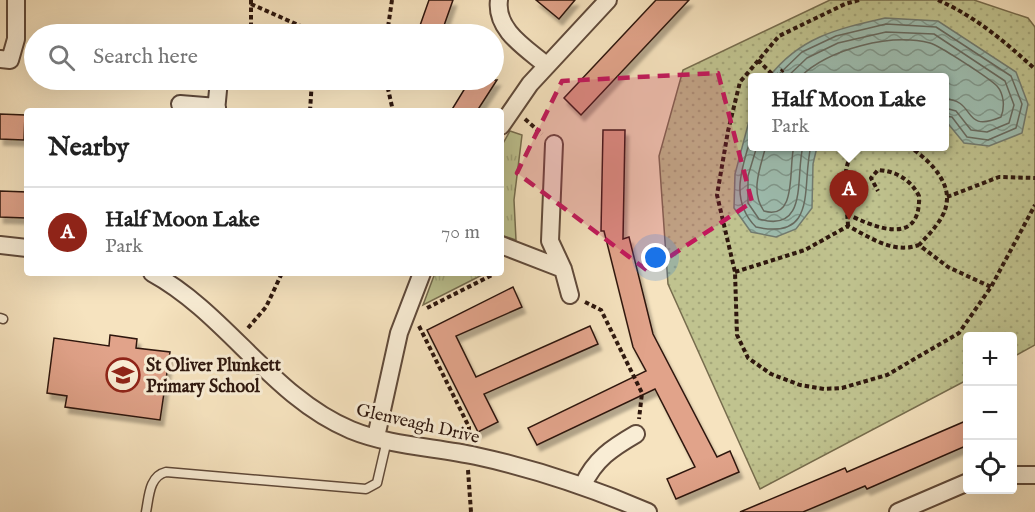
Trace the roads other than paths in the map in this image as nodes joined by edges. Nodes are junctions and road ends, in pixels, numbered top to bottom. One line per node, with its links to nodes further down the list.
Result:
1 (16, 0): 6 (street)
2 (499, 0): 4 (street)
3 (608, 0): 7 (street)
4 (503, 24)
5 (504, 26): 7 (street)
6 (0, 59)
7 (546, 65): 12 (street)
8 (218, 90): 11 (street)
9 (180, 104): 10 (street)
10 (210, 108)
11 (217, 108)
12 (504, 122)
13 (554, 144): 17 (street)
14 (0, 245): 16 (street)
15 (504, 246): 17 (street)
16 (24, 248)
17 (563, 269): 20 (street)
18 (162, 276): 22 (street, Glenveagh Drive)
19 (421, 276): 22 (street)
20 (570, 295)
21 (636, 434): 26 (street)
22 (382, 438): 26 (street, Glenveagh Drive); 27 (lane)
23 (1035, 474): 24 (street)
24 (1017, 475)
25 (963, 484): 29 (street)
26 (583, 485): 28 (street, Glenveagh Drive)
27 (146, 512)
28 (648, 512)
29 (898, 512)

